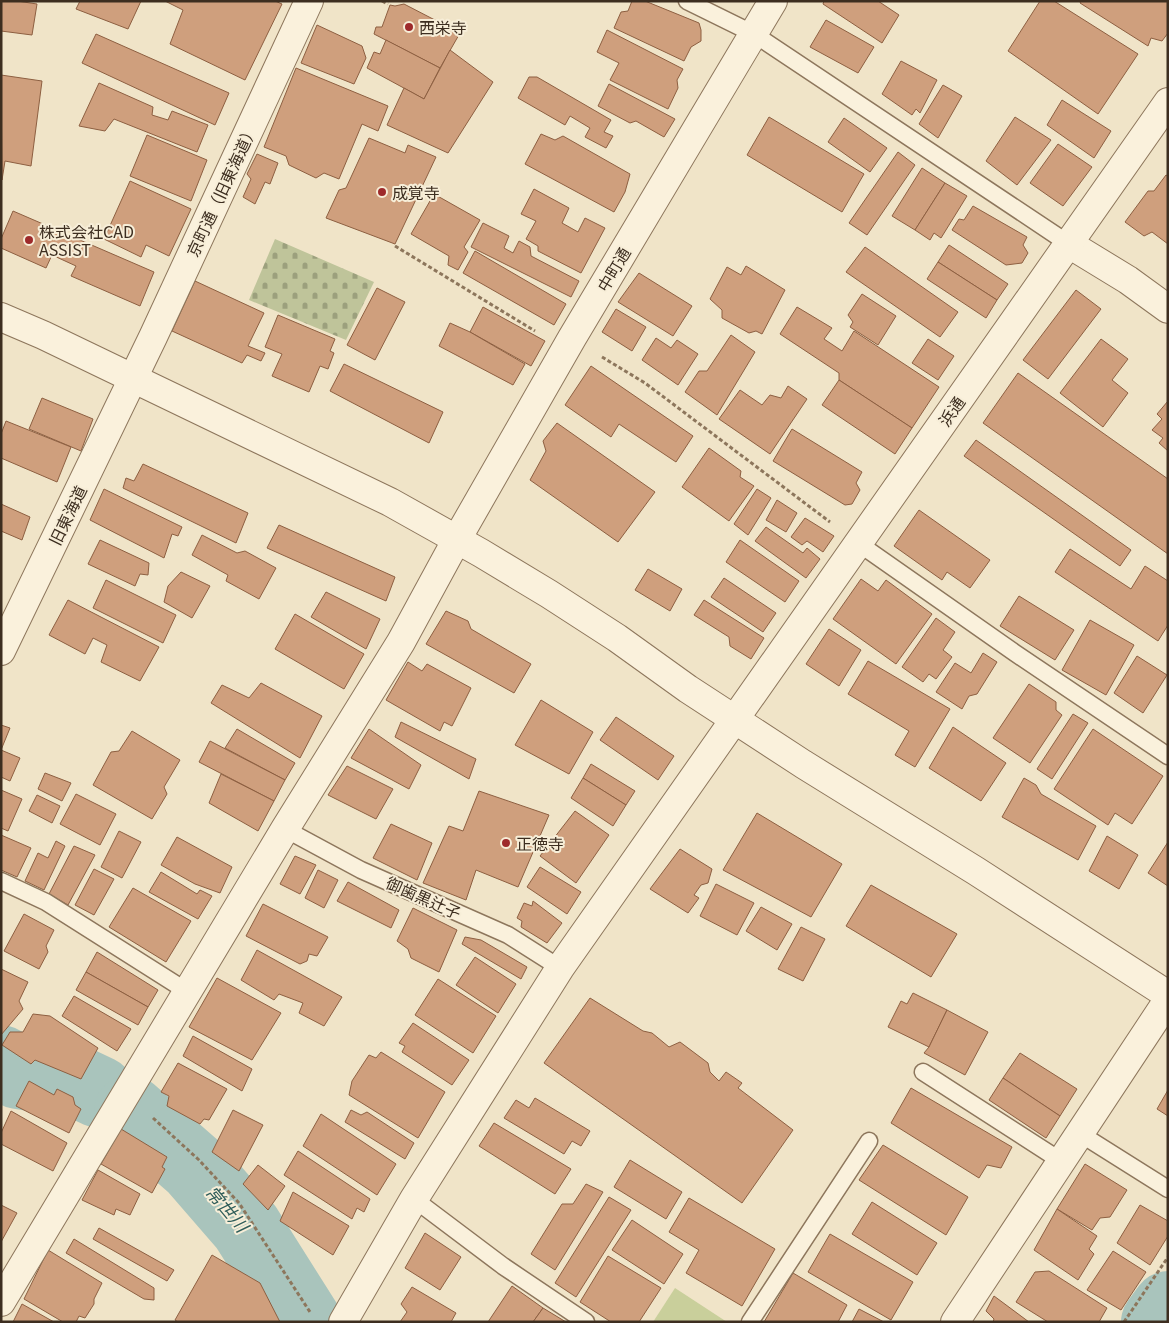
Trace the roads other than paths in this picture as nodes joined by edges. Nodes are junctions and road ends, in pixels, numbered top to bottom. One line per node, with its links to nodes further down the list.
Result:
1 (309, 1): 9 (street, 京町通（旧東海道）)
2 (687, 1): 4 (lane)
3 (773, 1): 4 (street, 中町通)
4 (754, 34): 6 (lane); 10 (street, 中町通)
5 (1168, 102): 6 (street, 浜通)
6 (1069, 244): 7 (street); 11 (street, 浜通)
7 (1168, 308)
8 (1, 317): 9 (street)
9 (133, 379): 10 (street); 12 (street, 旧東海道)
10 (457, 539): 13 (street); 15 (street, 中町通)
11 (858, 543): 13 (street, 浜通); 14 (lane)
12 (1, 651)
13 (734, 719): 17 (street, 浜通); 19 (street)
14 (1168, 756)
15 (285, 829): 17 (lane, 御歯黒辻子); 18 (street, 中町通)
16 (1, 881): 18 (lane)
17 (560, 968): 26 (street, 浜通)
18 (188, 992): 27 (street, 中町通)
19 (1168, 995)
20 (1168, 1000): 22 (street)
21 (922, 1072): 24 (lane)
22 (1079, 1133): 24 (street); 25 (lane)
23 (870, 1141): 30 (lane)
24 (1061, 1161): 31 (street)
25 (1168, 1189)
26 (414, 1199): 28 (street, 浜通); 29 (lane)
27 (1, 1302)
28 (343, 1322)
29 (586, 1322)
30 (750, 1322)
31 (954, 1322)

